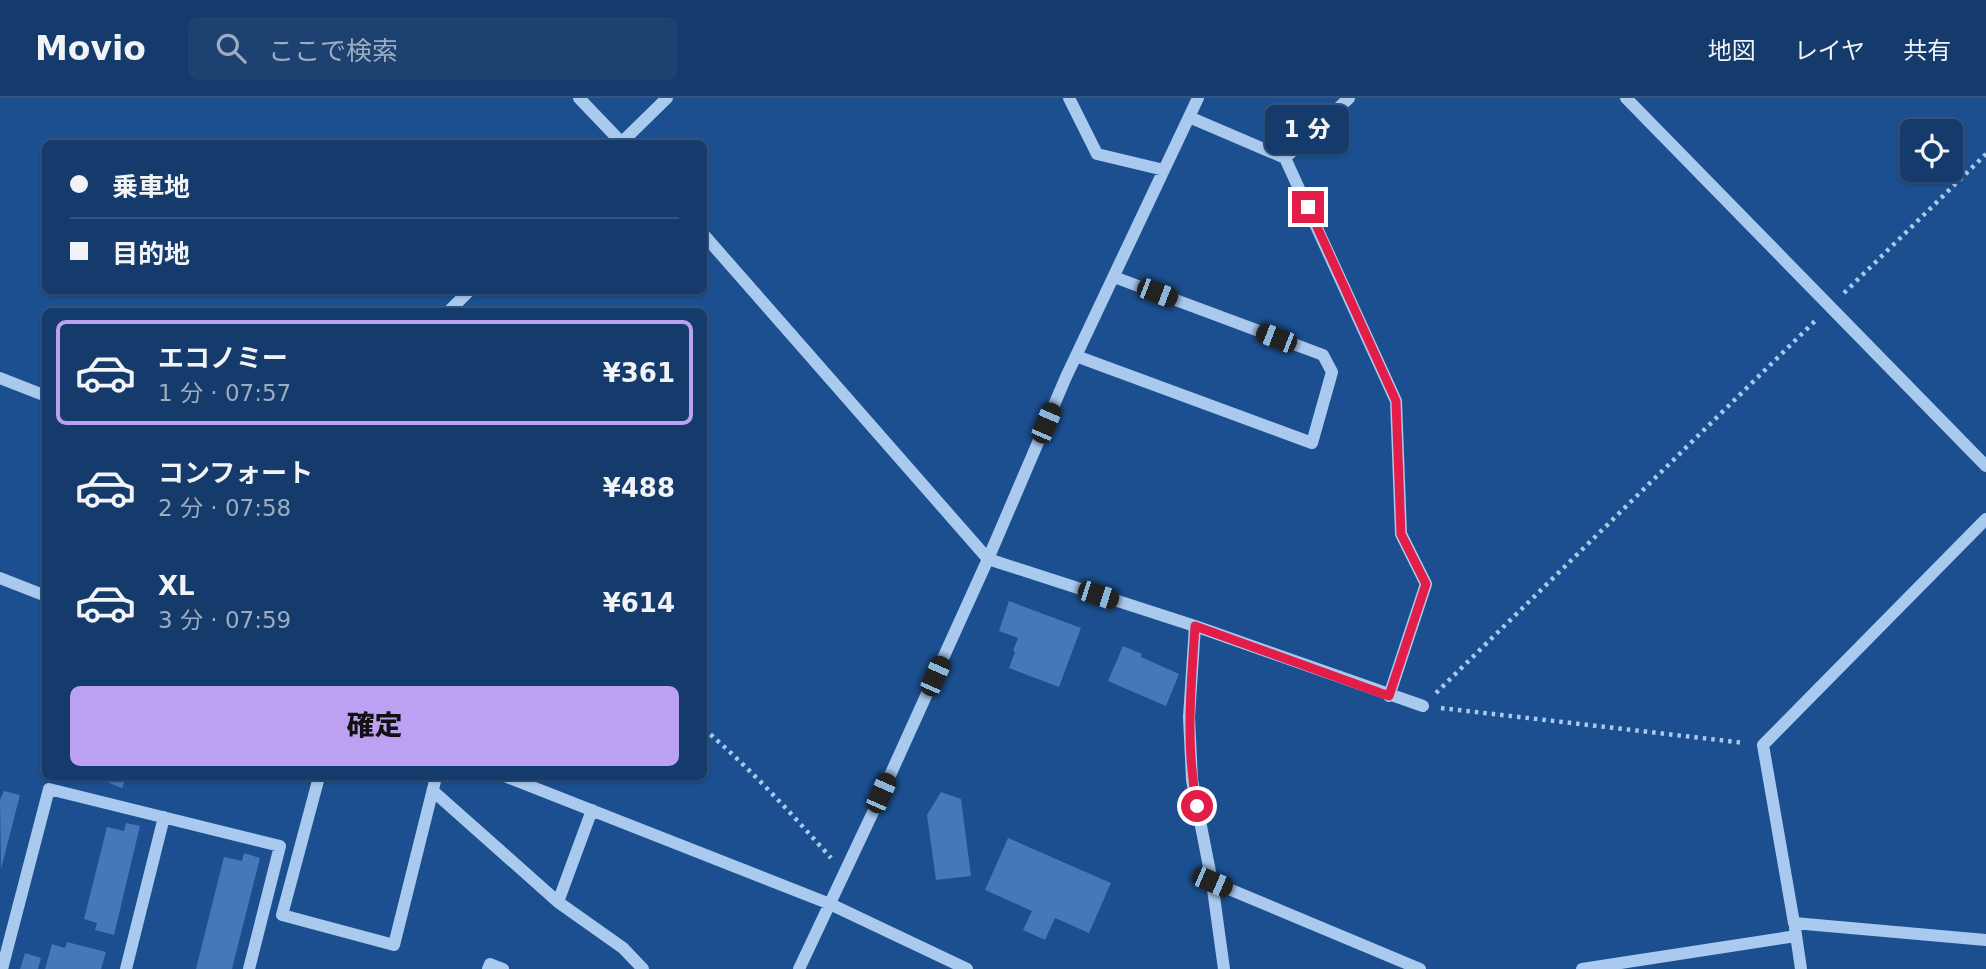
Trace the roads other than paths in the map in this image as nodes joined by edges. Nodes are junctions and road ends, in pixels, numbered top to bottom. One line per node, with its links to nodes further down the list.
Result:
1 (579, 98): 8 (street)
2 (667, 98): 9 (street)
3 (1069, 98): 11 (street)
4 (1198, 98): 7 (street)
5 (1349, 98): 10 (street)
6 (1626, 98): 19 (street)
7 (1189, 117): 10 (street); 11 (street)
8 (619, 140)
9 (625, 140)
10 (1285, 158): 25 (street)
11 (1164, 170): 13 (street)
12 (707, 238): 21 (street)
13 (1114, 276): 16 (street); 16 (street)
14 (466, 294): 15 (street)
15 (452, 308)
16 (1076, 356): 21 (street)
17 (0, 377): 18 (street)
18 (42, 394)
19 (1986, 466)
20 (1986, 519): 36 (street)
21 (988, 559): 24 (street); 35 (street)
22 (0, 578): 23 (street)
23 (42, 594)
24 (1195, 626): 25 (street); 33 (street)
25 (1389, 696): 26 (street)
26 (1423, 706)
27 (317, 780): 30 (street)
28 (435, 780): 30 (street)
29 (515, 780): 31 (street)
30 (433, 791): 34 (street)
31 (592, 810): 34 (street); 35 (street)
32 (164, 817): 38 (street); 39 (street); 40 (street)
33 (1212, 882): 46 (street); 47 (street)
34 (558, 902): 43 (street)
35 (830, 904): 44 (street); 45 (street)
36 (1795, 929): 37 (street); 48 (street); 49 (street)
37 (1986, 940)
38 (2, 969)
39 (126, 969)
40 (249, 969)
41 (488, 969): 42 (street)
42 (503, 969)
43 (643, 969)
44 (799, 969)
45 (967, 969)
46 (1224, 969)
47 (1420, 969)
48 (1582, 969)
49 (1801, 969)

